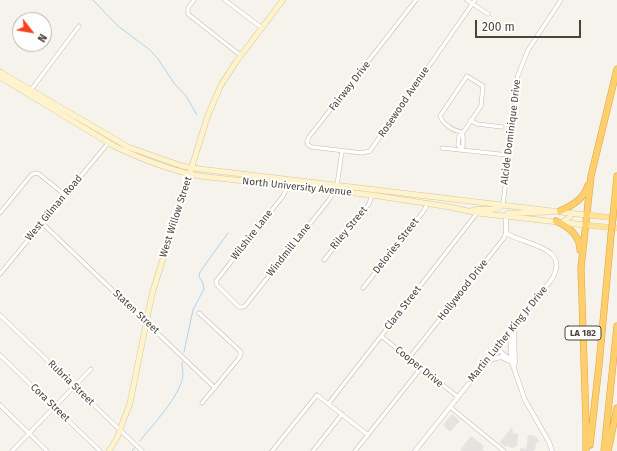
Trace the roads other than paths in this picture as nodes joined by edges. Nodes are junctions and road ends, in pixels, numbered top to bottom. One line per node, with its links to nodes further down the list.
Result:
1 (194, 0): 11 (street)
2 (226, 0): 10 (street)
3 (283, 0): 10 (main road, West Willow Street)
4 (416, 0): 22 (street, Fairway Drive)
5 (467, 0): 7 (street)
6 (561, 0): 23 (street, Alcide Dominique Drive)
7 (474, 2): 8 (street); 22 (street, Rosewood Avenue)
8 (488, 14)
9 (79, 26): 15 (street)
10 (262, 28): 11 (main road, West Willow Street)
11 (240, 55): 24 (main road, West Willow Street)
12 (617, 69): 26 (highway)
13 (0, 72): 15 (main road, North University Avenue)
14 (0, 77): 19 (main road, North University Avenue)
15 (31, 90): 24 (main road, North University Avenue)
16 (470, 120): 17 (street); 18 (street); 18 (street)
17 (502, 127)
18 (462, 133): 21 (street)
19 (109, 142): 25 (main road, North University Avenue); 32 (street, West Gilman Road)
20 (442, 148): 21 (street)
21 (460, 149): 23 (street)
22 (342, 150): 29 (street)
23 (508, 155): 37 (street, Alcide Dominique Drive)
24 (191, 168): 25 (main road, West Willow Street); 28 (main road, North University Avenue)
25 (189, 174): 30 (main road, North University Avenue); 59 (main road, West Willow Street)
26 (591, 176): 40 (highway); 44 (highway)
27 (617, 176): 96 (highway, bridge)
28 (291, 180): 29 (main road, North University Avenue); 30 (main road)
29 (337, 185): 34 (main road, North University Avenue)
30 (288, 186): 31 (main road, North University Avenue); 56 (street, Wilshire Lane)
31 (334, 191): 33 (main road, North University Avenue); 56 (street, Windmill Lane)
32 (65, 195): 42 (street); 48 (street, West Gilman Road)
33 (372, 195): 36 (main road, North University Avenue); 52 (street, Riley Street)
34 (432, 196): 35 (main road, North University Avenue); 36 (main road)
35 (465, 200): 37 (main road, North University Avenue); 38 (main road)
36 (428, 203): 38 (main road, North University Avenue); 55 (street, Delories Street)
37 (502, 205): 39 (main road); 40 (main road, North University Avenue)
38 (450, 207): 39 (main road, North University Avenue)
39 (470, 211): 41 (main road, North University Avenue)
40 (557, 211): 43 (main road, North University Avenue); 45 (main road)
41 (477, 212): 45 (main road, North University Avenue); 63 (street, Clara Street)
42 (0, 213)
43 (571, 213): 44 (main road, North University Avenue); 47 (main road)
44 (586, 215): 46 (main road, North University Avenue); 49 (highway, LA 182)
45 (506, 217): 47 (main road, North University Avenue); 51 (street)
46 (617, 218)
47 (559, 222): 49 (main road, North University Avenue); 53 (highway)
48 (42, 223): 54 (street, West Gilman Road); 59 (street, Staten Street)
49 (585, 225): 50 (main road, North University Avenue); 53 (highway, LA 182)
50 (617, 228)
51 (506, 233): 60 (street, Martin Luther King Jr Drive); 66 (street, Hollywood Drive)
52 (324, 260)
53 (581, 268): 96 (highway, LA 182)
54 (0, 274)
55 (363, 288)
56 (242, 308)
57 (199, 312): 73 (street)
58 (0, 315): 72 (street, Rubria Street)
59 (145, 322): 73 (street, Staten Street); 82 (main road, West Willow Street)
60 (514, 326): 62 (street, Martin Luther King Jr Drive); 69 (street)
61 (617, 326): 97 (highway)
62 (511, 330): 64 (street, Martin Luther King Jr Drive); 67 (street)
63 (381, 336): 66 (street, Cooper Drive); 76 (street, Clara Street)
64 (497, 349): 67 (street); 68 (street, Martin Luther King Jr Drive)
65 (0, 355): 78 (street, Cora Street)
66 (409, 358): 70 (street, Cooper Drive)
67 (511, 360): 69 (street)
68 (485, 364): 69 (street); 74 (street, Martin Luther King Jr Drive)
69 (514, 366): 95 (street)
70 (421, 368): 74 (street, Cooper Drive); 84 (street)
71 (91, 369): 72 (street)
72 (74, 386): 78 (street); 82 (street, Rubria Street)
73 (215, 388): 75 (street)
74 (458, 397): 79 (street, Martin Luther King Jr Drive)
75 (202, 403)
76 (328, 403): 81 (street); 90 (street)
77 (0, 405): 83 (street)
78 (54, 407): 83 (street); 87 (street, Cora Street)
79 (450, 407): 93 (street, Martin Luther King Jr Drive); 94 (street)
80 (617, 408): 98 (highway)
81 (342, 414): 84 (street); 91 (street)
82 (120, 430): 88 (main road, West Willow Street); 89 (street, Rubria Street)
83 (30, 434): 85 (street); 86 (street)
84 (368, 434): 92 (street)
85 (12, 451)
86 (47, 451)
87 (100, 451)
88 (109, 451)
89 (142, 451)
90 (272, 451)
91 (313, 451)
92 (355, 451)
93 (415, 451)
94 (504, 451)
95 (552, 451)
96 (588, 451)
97 (604, 451)
98 (608, 451)

